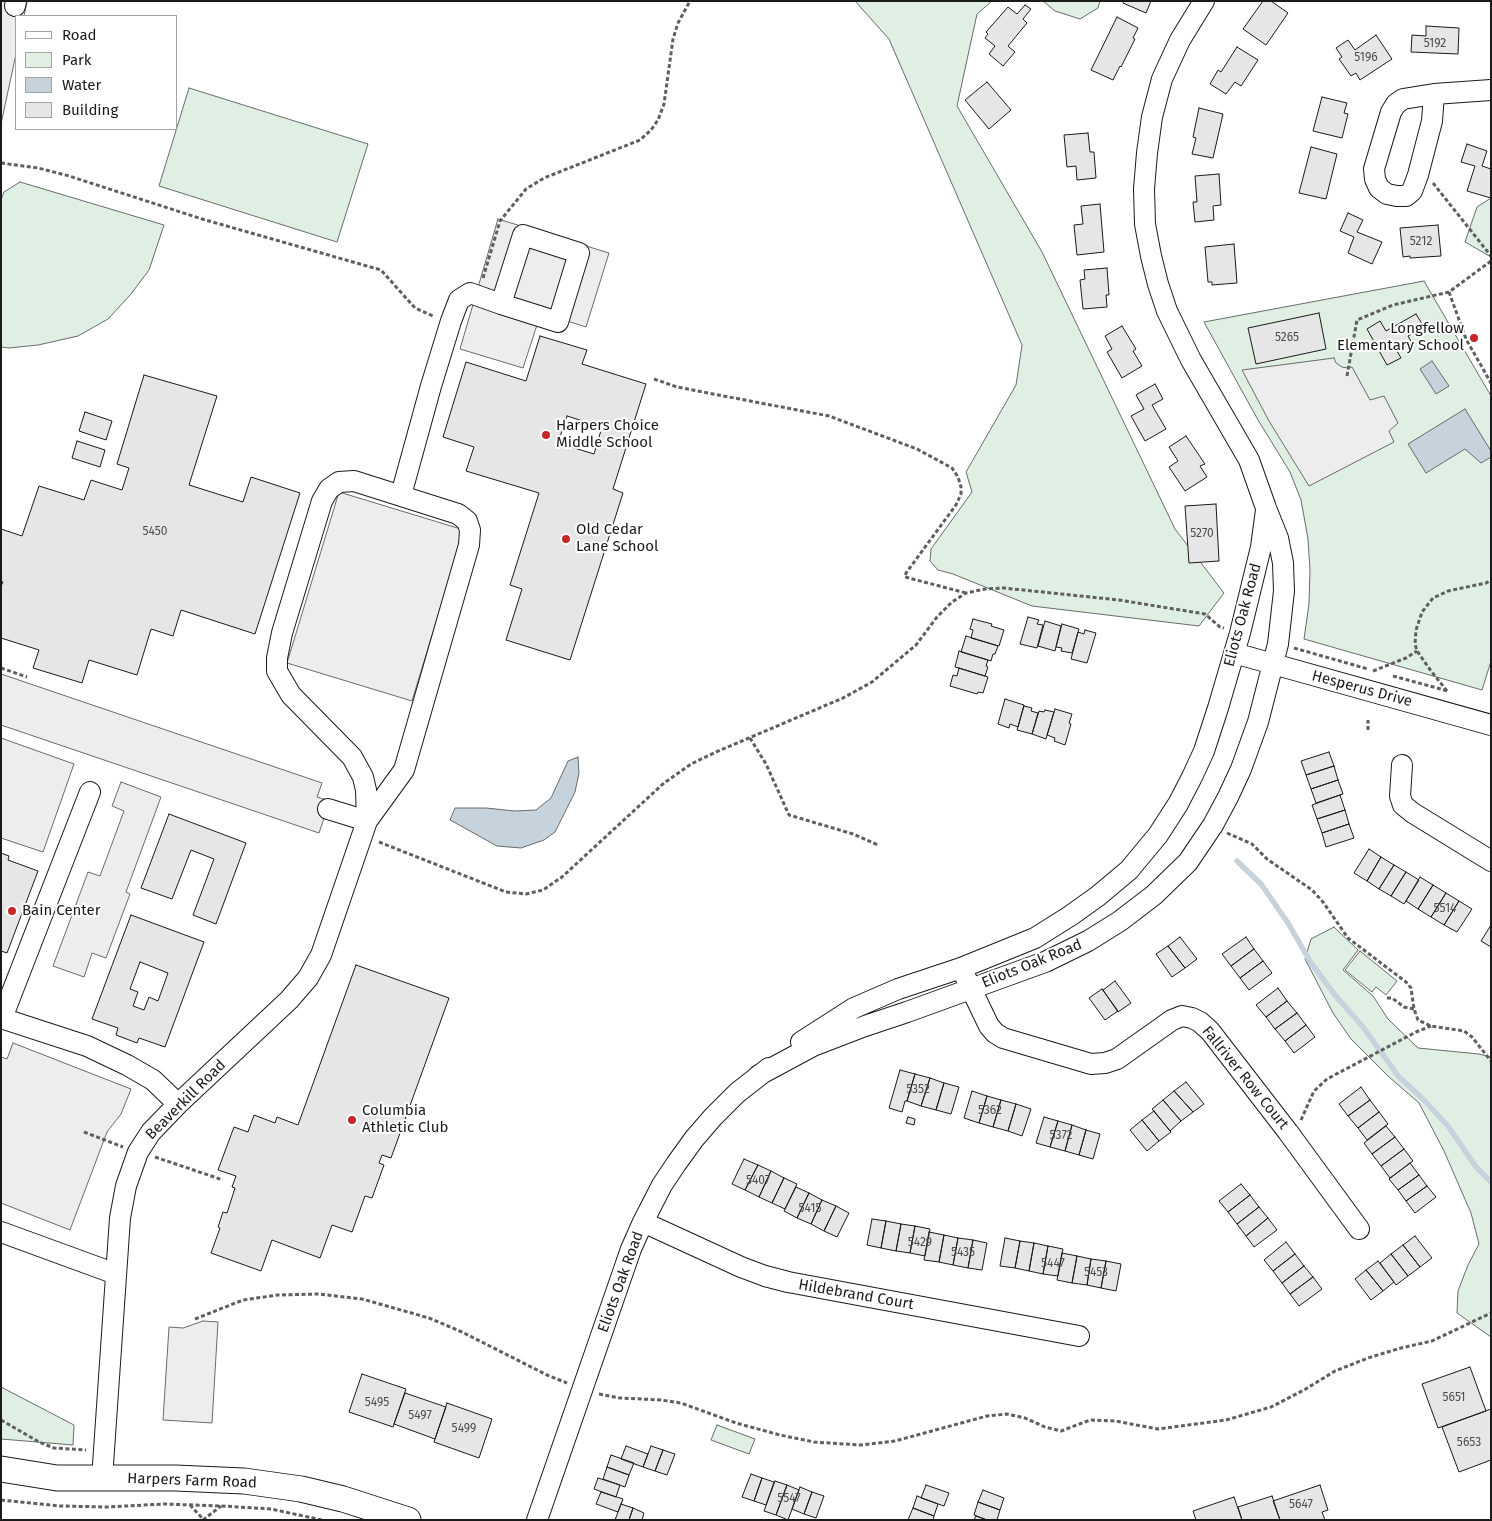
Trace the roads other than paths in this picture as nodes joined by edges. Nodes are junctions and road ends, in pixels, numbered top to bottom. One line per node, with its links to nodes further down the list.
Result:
1 (1204, 1): 6 (street, Eliots Oak Road)
2 (1491, 90): 3 (street)
3 (1434, 94): 3 (street)
4 (501, 304): 4 (street); 5 (street)
5 (401, 496): 13 (street); 13 (street)
6 (1266, 508): 7 (street, Eliots Oak Road); 8 (street, Eliots Oak Road)
7 (1234, 653): 8 (street, Hesperus Drive); 15 (street, Eliots Oak Road)
8 (1273, 664): 9 (street, Hesperus Drive); 17 (street, Eliots Oak Road)
9 (1491, 725)
10 (1402, 765): 14 (street)
11 (90, 792): 16 (street)
12 (328, 809): 13 (street)
13 (364, 828): 20 (street, Beaverkill Road)
14 (1491, 861)
15 (961, 968): 17 (street, Fallriver Row Court); 19 (street, Eliots Oak Road)
16 (8, 984): 18 (street)
17 (971, 988): 19 (street, Eliots Oak Road); 22 (street, Fallriver Row Court)
18 (2, 1018): 20 (street)
19 (759, 1075): 21 (street, Eliots Oak Road)
20 (178, 1104): 24 (street, Beaverkill Road)
21 (643, 1222): 25 (street, Hildebrand Court); 29 (street, Eliots Oak Road)
22 (1359, 1230)
23 (1, 1232): 24 (street)
24 (116, 1274): 27 (street, Beaverkill Road)
25 (1079, 1336)
26 (1, 1469): 27 (main road, Harpers Farm Road)
27 (102, 1479): 28 (main road, Harpers Farm Road)
28 (408, 1520)
29 (537, 1520)

